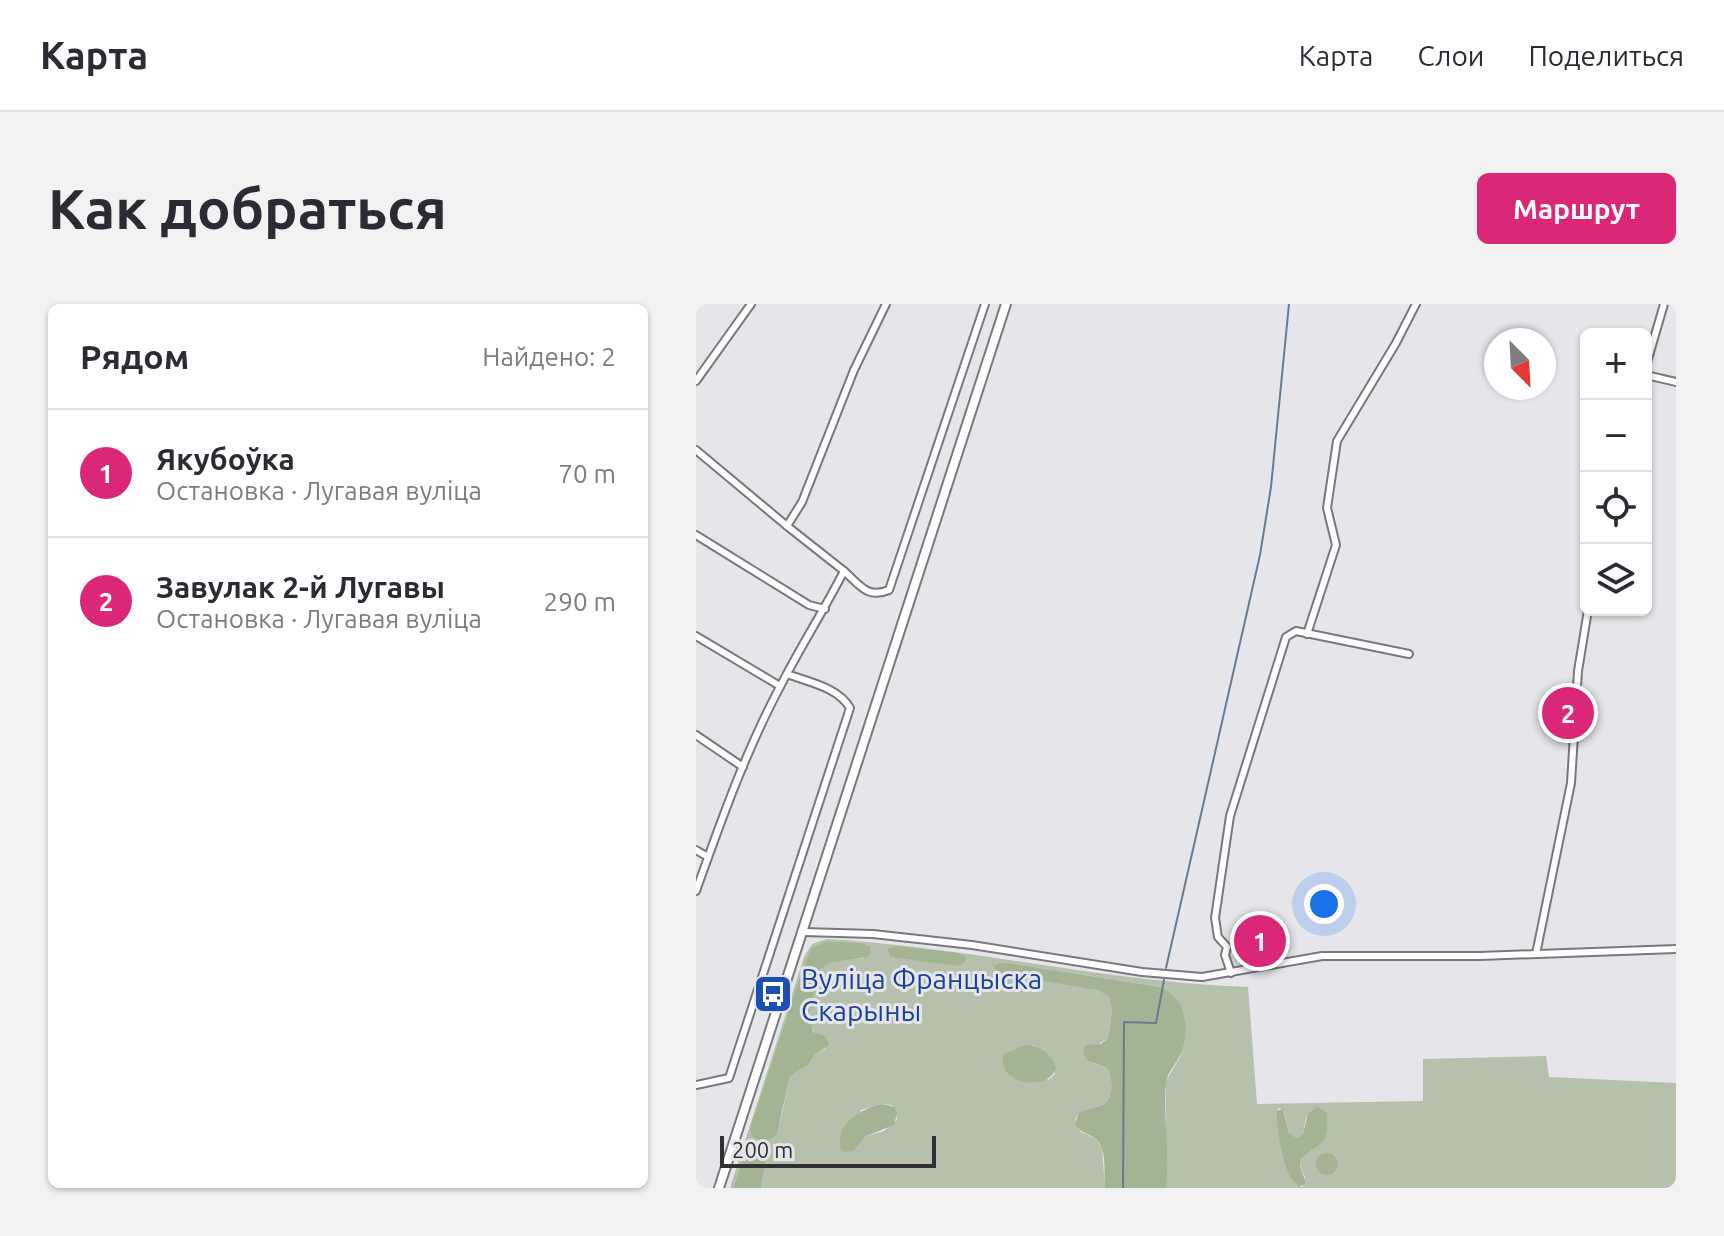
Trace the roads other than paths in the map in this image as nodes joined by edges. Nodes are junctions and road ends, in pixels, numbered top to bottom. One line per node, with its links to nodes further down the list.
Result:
1 (751, 304): 9 (street)
2 (886, 304): 12 (street)
3 (985, 304): 14 (street)
4 (1006, 304): 27 (street)
5 (1416, 304): 17 (street)
6 (1664, 304): 7 (street)
7 (1652, 345)
8 (1652, 376): 10 (street)
9 (696, 381)
10 (1676, 382)
11 (696, 450): 12 (street)
12 (787, 526): 14 (street)
13 (696, 535): 15 (street)
14 (844, 571): 15 (street)
15 (825, 609): 20 (street)
16 (1587, 616): 29 (street)
17 (1307, 634): 19 (street); 30 (street)
18 (696, 636): 21 (street)
19 (1409, 654)
20 (787, 674): 21 (street); 31 (street)
21 (780, 686): 23 (street)
22 (696, 735): 23 (street)
23 (743, 767): 25 (street)
24 (696, 850): 25 (street)
25 (708, 857): 26 (street)
26 (696, 891)
27 (803, 932): 30 (street); 32 (street)
28 (1676, 949): 29 (street)
29 (1536, 954): 30 (street)
30 (1231, 973)
31 (696, 1085)
32 (719, 1188)

